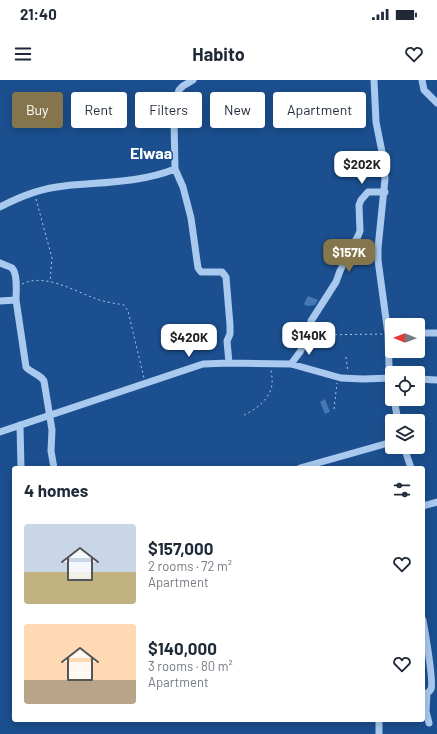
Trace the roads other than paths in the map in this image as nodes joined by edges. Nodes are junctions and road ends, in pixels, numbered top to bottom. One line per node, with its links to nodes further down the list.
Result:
1 (193, 80): 5 (street)
2 (374, 80): 6 (street)
3 (422, 80): 4 (street)
4 (437, 103)
5 (176, 169): 7 (street); 15 (street)
6 (385, 192): 11 (street); 16 (street)
7 (0, 206)
8 (0, 263): 9 (street)
9 (16, 300): 10 (street); 23 (street)
10 (0, 301)
11 (388, 318)
12 (425, 333): 13 (street)
13 (437, 333)
14 (389, 358): 17 (street)
15 (229, 363): 16 (street); 23 (street)
16 (291, 364): 20 (street)
17 (389, 366)
18 (385, 371): 20 (street)
19 (385, 378): 20 (street)
20 (378, 379)
21 (425, 379): 22 (street)
22 (437, 380)
23 (50, 414): 24 (street); 29 (street)
24 (20, 425): 25 (street); 28 (street)
25 (0, 432)
26 (385, 444): 30 (street)
27 (406, 454): 31 (street)
28 (21, 466)
29 (54, 466)
30 (307, 466)
31 (410, 466)
32 (437, 502): 33 (street)
33 (425, 505)
34 (425, 634): 35 (street)
35 (425, 694): 37 (street)
36 (379, 722): 38 (street)
37 (429, 723)
38 (378, 734)

